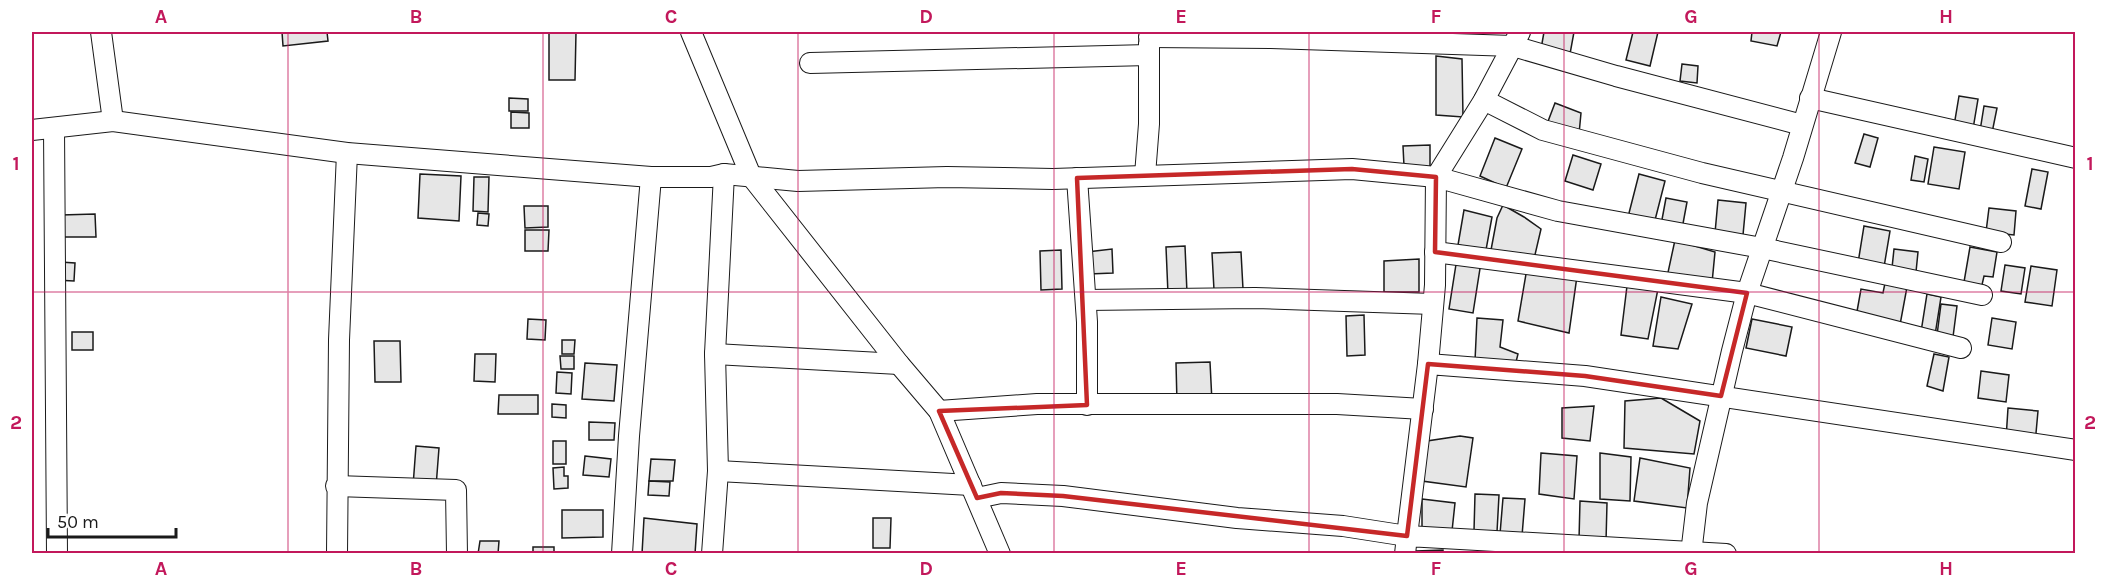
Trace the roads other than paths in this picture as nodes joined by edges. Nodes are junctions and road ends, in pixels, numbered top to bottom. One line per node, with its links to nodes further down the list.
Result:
1 (100, 32): 9 (street)
2 (691, 32): 17 (street)
3 (1831, 32): 7 (street)
4 (1516, 39): 5 (street); 8 (street); 10 (street)
5 (1149, 41): 6 (street); 16 (street)
6 (810, 63)
7 (1810, 98): 10 (street); 14 (street)
8 (1484, 100): 19 (street); 21 (street)
9 (113, 122): 11 (street); 13 (street)
10 (1802, 125): 21 (street)
11 (54, 129): 12 (street); 43 (street)
12 (32, 130)
13 (347, 153): 18 (street); 39 (street)
14 (2076, 158)
15 (724, 174): 17 (street); 18 (street); 30 (street)
16 (1145, 175): 19 (street); 20 (street)
17 (751, 176): 20 (street); 31 (street)
18 (651, 177): 46 (street)
19 (1436, 177): 23 (street); 24 (street)
20 (1077, 178): 27 (street)
21 (1781, 192): 22 (street); 23 (street)
22 (2001, 242)
23 (1762, 248): 25 (street); 26 (street)
24 (1435, 252): 25 (street); 28 (street)
25 (1748, 293): 29 (street); 33 (street)
26 (1982, 295)
27 (1086, 300): 28 (street); 34 (street)
28 (1433, 304): 32 (street)
29 (1961, 348)
30 (715, 354): 31 (street); 38 (street)
31 (899, 364): 36 (street)
32 (1428, 364): 33 (street); 35 (street)
33 (1721, 396): 37 (street); 42 (street)
34 (1087, 405): 35 (street); 36 (street)
35 (1423, 409): 41 (street)
36 (939, 411): 40 (street)
37 (2076, 450)
38 (718, 471): 40 (street); 47 (street)
39 (336, 486): 44 (street); 45 (street)
40 (974, 491): 41 (street); 48 (street)
41 (1406, 545): 42 (street)
42 (1691, 552): 49 (street)
43 (57, 554)
44 (337, 554)
45 (457, 554)
46 (622, 554)
47 (712, 554)
48 (1000, 554)
49 (1725, 554)

